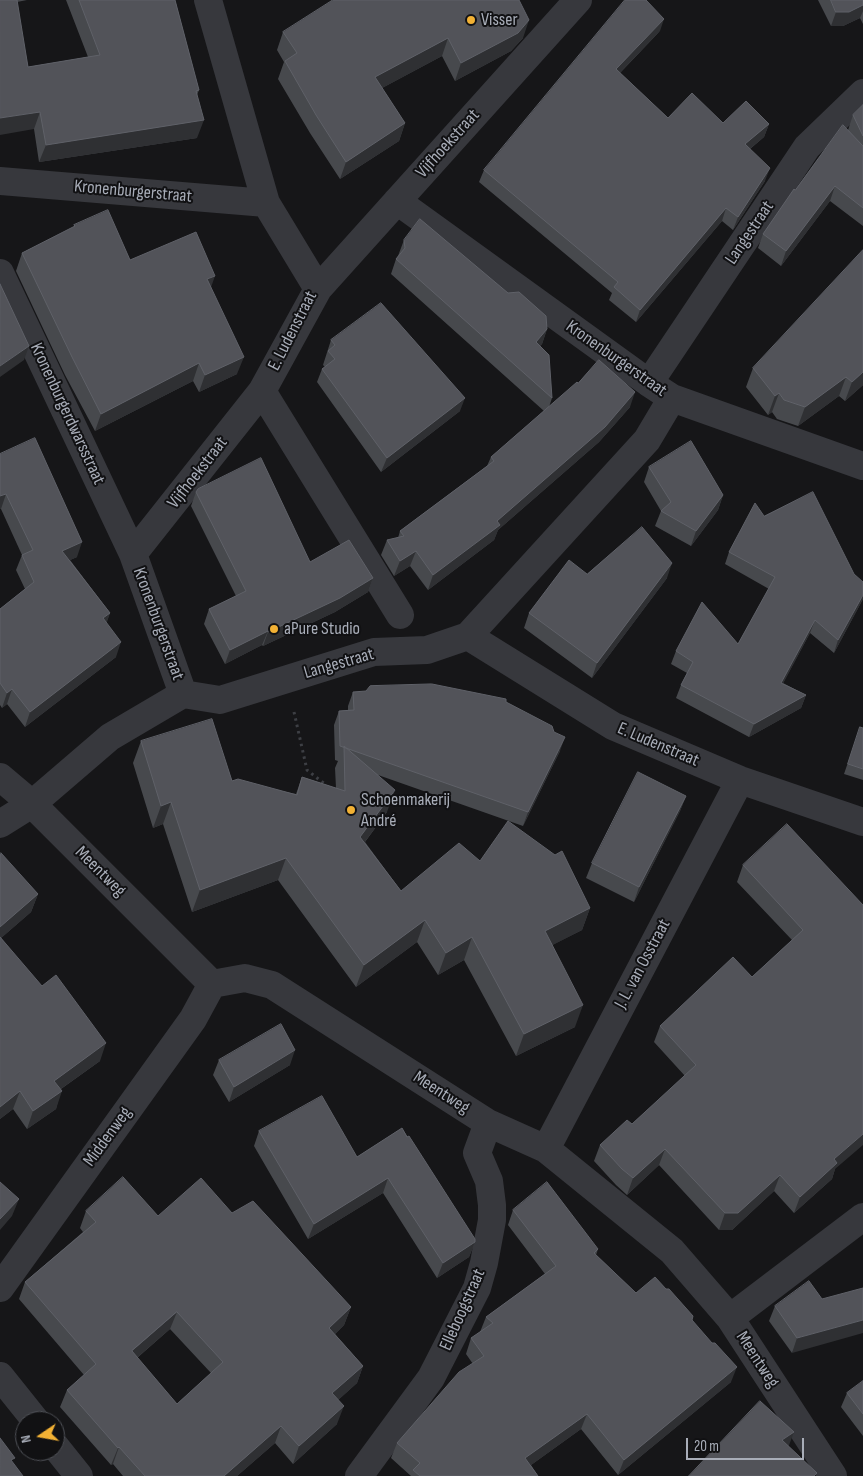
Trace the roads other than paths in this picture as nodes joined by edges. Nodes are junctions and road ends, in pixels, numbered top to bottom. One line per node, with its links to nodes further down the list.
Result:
1 (208, 0): 6 (street, E. Ludenstraat)
2 (578, 0): 5 (street, Vijfhoekstraat)
3 (863, 92): 9 (street, Langestraat)
4 (0, 181): 6 (street, Kronenburgerstraat)
5 (397, 201): 8 (street, Vijfhoekstraat); 9 (street, Kronenburgerstraat)
6 (266, 203): 8 (street, E. Ludenstraat)
7 (0, 273): 13 (street, Kronenburgerdwarsstraat)
8 (318, 289): 10 (street, E. Ludenstraat)
9 (649, 383): 11 (street, Kronenburgerstraat)
10 (262, 391): 13 (street, Vijfhoekstraat); 14 (street, E. Ludenstraat)
11 (672, 398): 12 (street, Kronenburgerstraat); 15 (street, Langestraat)
12 (863, 466)
13 (133, 554): 16 (street, Kronenburgerstraat)
14 (400, 615)
15 (468, 636): 16 (street, Langestraat); 18 (street, E. Ludenstraat)
16 (183, 694): 19 (street)
17 (0, 777): 19 (street, Meentweg)
18 (740, 780): 20 (street, E. Ludenstraat); 24 (street, J. L. van Osstraat)
19 (32, 804): 21 (street); 22 (street, Meentweg)
20 (863, 822)
21 (0, 824)
22 (212, 984): 23 (street, Meentweg); 26 (street, Middenweg)
23 (488, 1123): 24 (street, Meentweg); 32 (street, Elleboogstraat)
24 (546, 1149): 27 (street, Meentweg)
25 (863, 1217): 27 (street)
26 (0, 1288)
27 (730, 1318): 33 (street, Meentweg)
28 (0, 1376): 29 (street)
29 (28, 1411)
30 (65, 1458): 31 (street)
31 (79, 1476)
32 (359, 1476)
33 (833, 1476)

